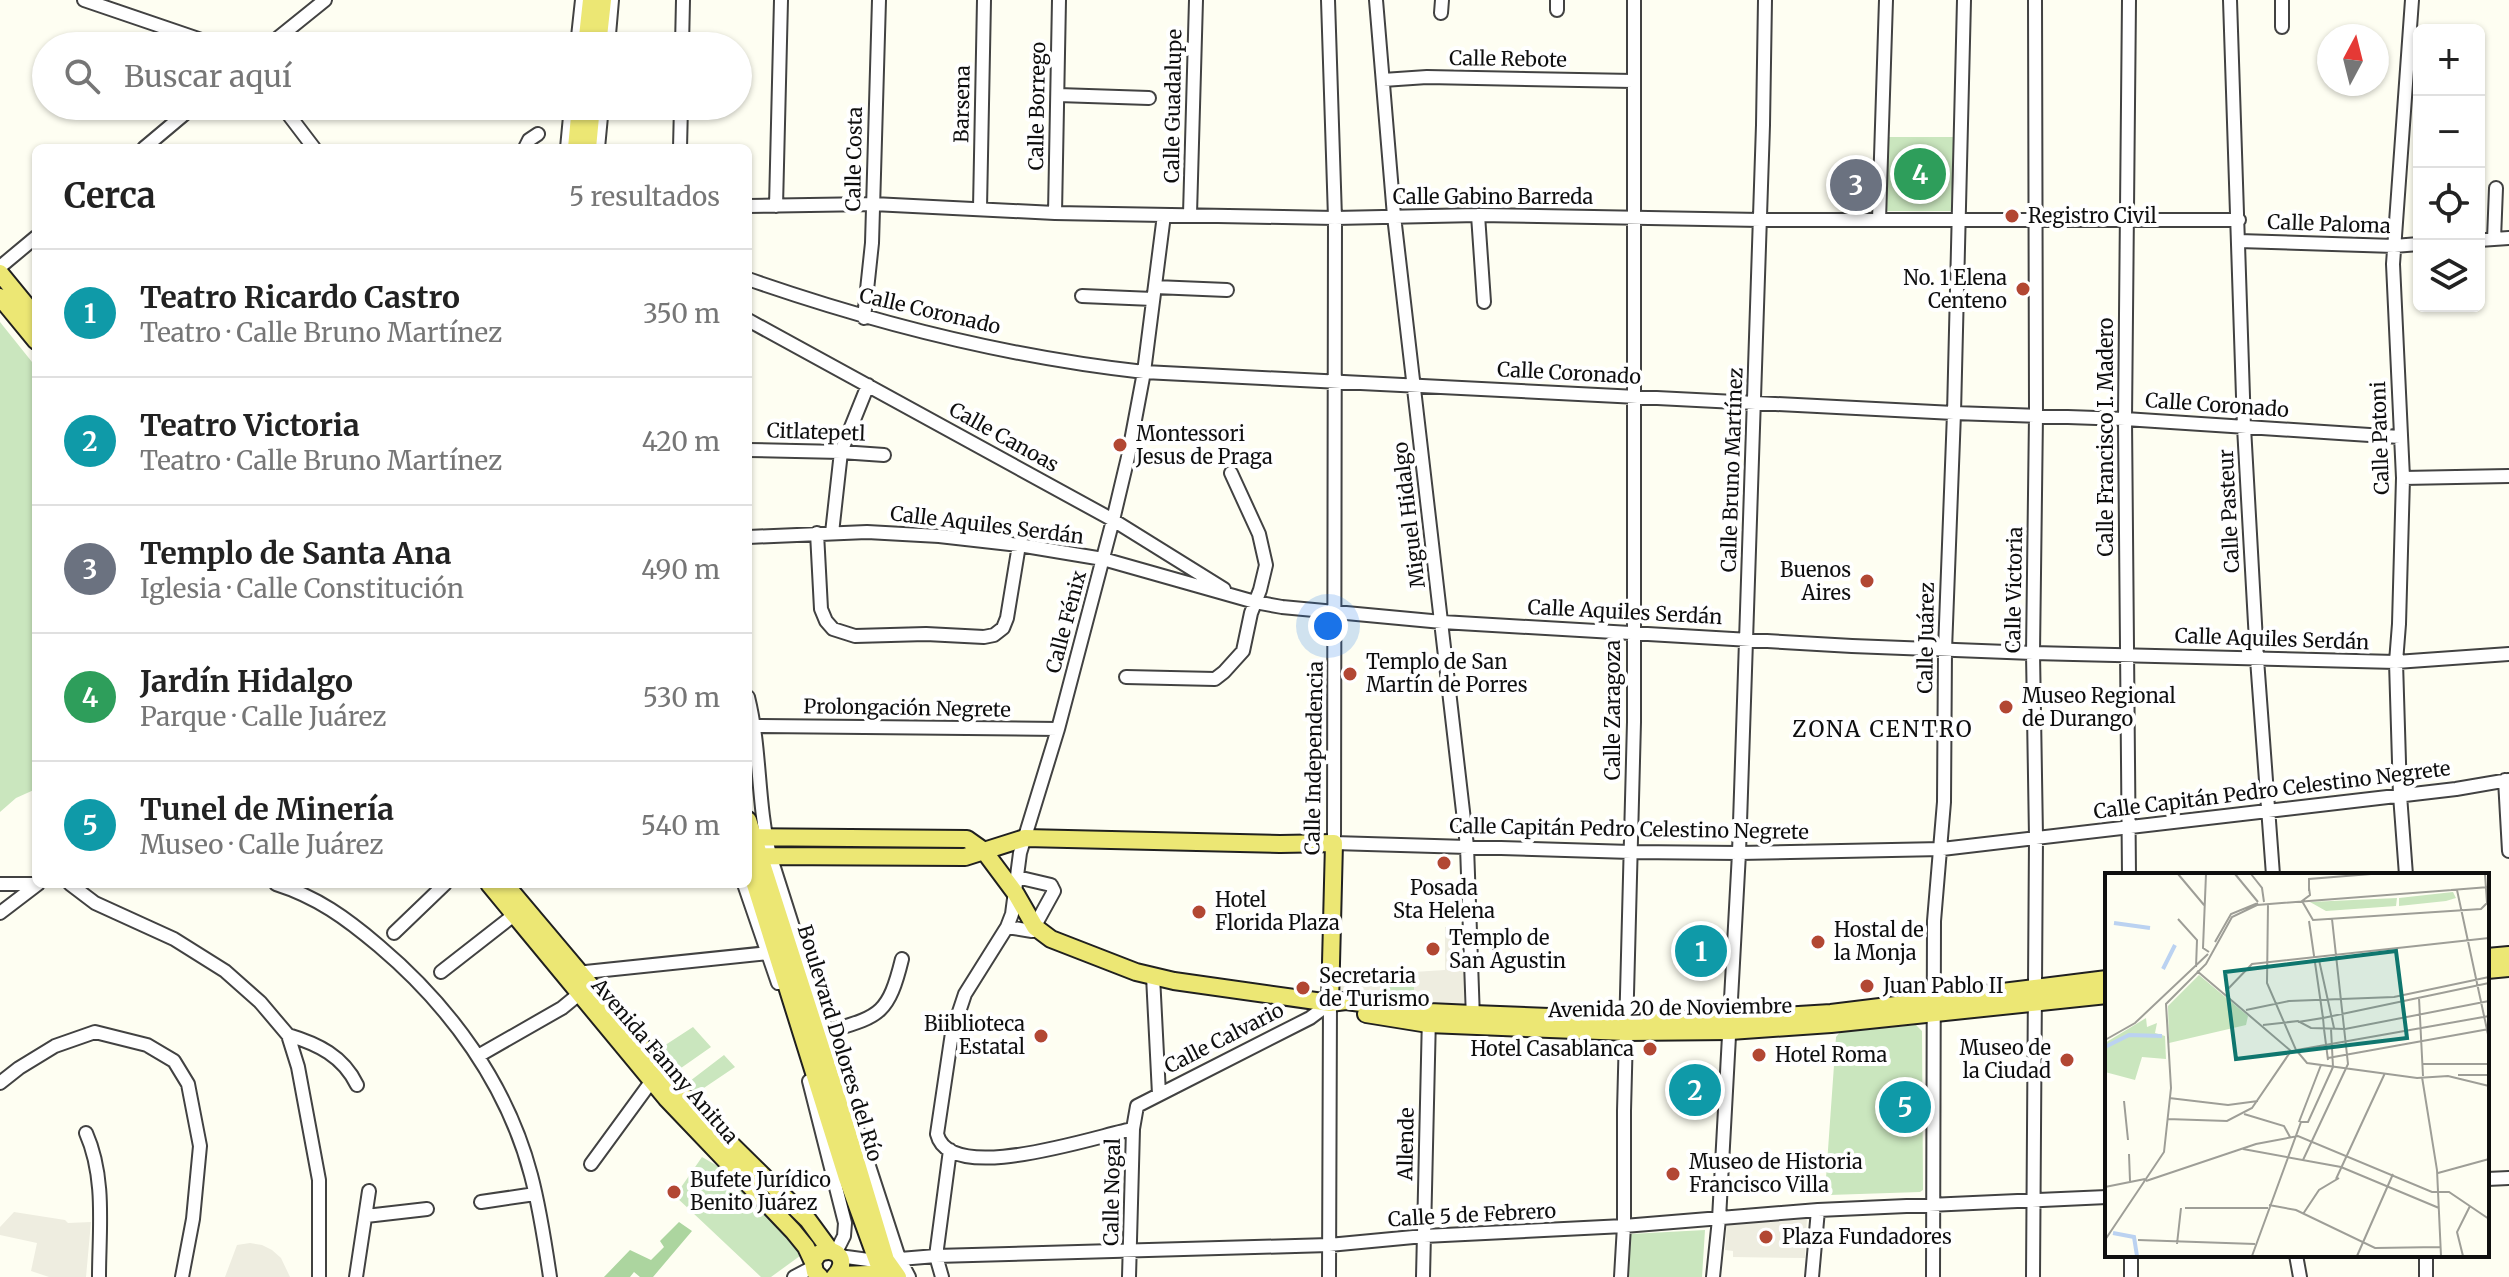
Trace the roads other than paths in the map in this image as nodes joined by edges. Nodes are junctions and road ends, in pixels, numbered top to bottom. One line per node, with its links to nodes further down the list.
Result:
1 (84, 0): 25 (street)
2 (325, 0): 26 (street)
3 (582, 0): 27 (street)
4 (591, 0): 28 (main road)
5 (603, 0): 29 (main road)
6 (612, 0): 30 (street)
7 (683, 0): 31 (street)
8 (781, 0): 55 (street)
9 (879, 0): 53 (street, Calle Costa)
10 (984, 0): 56 (street, Barsena)
11 (1059, 0): 34 (street, Calle Borrego)
12 (1196, 0): 58 (street, Calle Guadalupe)
13 (1328, 0): 62 (street, Calle Independencia)
14 (1376, 0): 32 (street, Miguel Hidalgo)
15 (1634, 0): 33 (street, Calle Zaragoza)
16 (1765, 0): 65 (street, Calle Bruno Martínez)
17 (1886, 0): 66 (street)
18 (1964, 0): 67 (street, Calle Juárez)
19 (2035, 0): 68 (street, Calle Victoria)
20 (2129, 0): 64 (street, Calle Francisco I. Madero)
21 (2230, 0): 69 (street, Calle Pasteur)
22 (2282, 0): 24 (street)
23 (2412, 0): 76 (street, Calle Patoni)
24 (2282, 27)
25 (178, 32)
26 (285, 32)
27 (579, 32)
28 (588, 32)
29 (600, 32)
30 (609, 32)
31 (682, 32)
32 (1383, 80): 33 (street, Calle Rebote); 61 (street, Miguel Hidalgo)
33 (1633, 81): 63 (street, Calle Zaragoza)
34 (1058, 95): 35 (street); 57 (street, Calle Borrego)
35 (1149, 98)
36 (177, 120): 44 (street)
37 (293, 120): 45 (street)
38 (570, 120): 47 (street)
39 (579, 120): 48 (main road)
40 (591, 120): 49 (main road)
41 (601, 120): 50 (street)
42 (681, 120): 51 (street)
43 (538, 134): 46 (street)
44 (149, 144)
45 (311, 144)
46 (527, 144)
47 (567, 144)
48 (576, 144)
49 (588, 144)
50 (598, 144)
51 (680, 144)
52 (2496, 188): 71 (street)
53 (873, 204): 55 (street, Calle Gabino Barreda); 56 (street, Calle Gabino Barreda); 86 (street, Calle Costa)
54 (752, 206): 55 (street, Calle Gabino Barreda)
55 (776, 206)
56 (980, 208): 57 (street, Calle Gabino Barreda)
57 (1055, 213): 59 (street, Calle Gabino Barreda)
58 (1190, 214): 59 (street, Calle Gabino Barreda); 62 (street, Calle Gabino Barreda)
59 (1164, 215): 81 (street, Calle Fénix)
60 (1478, 215): 61 (street, Calle Gabino Barreda); 63 (street, Calle Gabino Barreda); 84 (street)
61 (1394, 216): 62 (street, Calle Gabino Barreda); 92 (street, Miguel Hidalgo)
62 (1335, 218): 90 (street, Calle Independencia)
63 (1634, 219): 65 (street, Calle Gabino Barreda); 93 (street, Calle Zaragoza)
64 (2126, 219): 68 (street, Calle Gabino Barreda); 69 (street, Calle Gabino Barreda); 97 (street, Calle Francisco I. Madero)
65 (1760, 220): 66 (street, Calle Gabino Barreda); 94 (street, Calle Bruno Martínez)
66 (1879, 220): 67 (street, Calle Gabino Barreda)
67 (1957, 220): 68 (street, Calle Gabino Barreda); 95 (street, Calle Juárez)
68 (2035, 220): 96 (street, Calle Victoria)
69 (2239, 220): 74 (street, Calle Pasteur)
70 (2509, 238): 71 (street)
71 (2494, 239): 73 (street)
72 (32, 240): 77 (street)
73 (2485, 240)
74 (2239, 241): 76 (street, Calle Paloma); 98 (street, Calle Pasteur)
75 (2413, 244): 76 (street, Calle Paloma)
76 (2394, 246): 99 (street, Calle Patoni)
77 (0, 267)
78 (0, 273): 85 (main road)
79 (752, 280): 86 (street, Calle Coronado)
80 (1227, 290): 81 (street)
81 (1154, 293): 82 (street); 89 (street, Calle Fénix)
82 (1082, 296)
83 (0, 297): 88 (main road)
84 (1484, 302)
85 (32, 312)
86 (864, 318): 89 (street, Calle Coronado)
87 (752, 322): 91 (street, Calle Canoas)
88 (32, 336)
89 (1144, 372): 90 (street, Calle Coronado); 106 (street, Calle Fénix)
90 (1335, 381): 92 (street, Calle Coronado); 114 (street, Calle Independencia)
91 (868, 385): 101 (street); 106 (street, Calle Canoas)
92 (1414, 386): 93 (street, Calle Coronado); 115 (street, Miguel Hidalgo)
93 (1635, 397): 94 (street, Calle Coronado); 116 (street, Calle Zaragoza)
94 (1754, 402): 95 (street, Calle Coronado); 117 (street, Calle Bruno Martínez)
95 (1954, 413): 96 (street, Calle Coronado); 118 (street, Calle Juárez)
96 (2036, 415): 97 (street, Calle Coronado); 119 (street, Calle Victoria)
97 (2125, 419): 98 (street, Calle Coronado); 120 (street, Calle Francisco I. Madero)
98 (2244, 427): 99 (street, Calle Coronado); 122 (street, Calle Pasteur)
99 (2400, 437): 105 (street, Calle Patoni)
100 (752, 450): 101 (street, Citlatepetl)
101 (841, 452): 102 (street, Citlatepetl); 108 (street)
102 (884, 455)
103 (1231, 473): 113 (street)
104 (2509, 476): 105 (street)
105 (2403, 478): 123 (street, Calle Patoni)
106 (1113, 520): 111 (street, Calle Fénix); 112 (street, Calle Canoas)
107 (817, 533): 108 (street, Calle Aquiles Serdán); 109 (street, Calle Aquiles Serdán); 110 (street)
108 (832, 533): 110 (street, Calle Aquiles Serdán)
109 (752, 537)
110 (1019, 545): 111 (street, Calle Aquiles Serdán)
111 (1103, 559): 112 (street, Calle Aquiles Serdán); 127 (street, Calle Fénix)
112 (1237, 597): 113 (street, Calle Aquiles Serdán)
113 (1255, 602): 114 (street, Calle Aquiles Serdán); 124 (street)
114 (1335, 614): 115 (street, Calle Aquiles Serdán); 135 (street, Calle Independencia)
115 (1442, 622): 116 (street, Calle Aquiles Serdán); 137 (street, Miguel Hidalgo)
116 (1633, 632): 117 (street, Calle Aquiles Serdán); 140 (street, Calle Zaragoza)
117 (1746, 639): 118 (street, Calle Aquiles Serdán); 141 (street, Calle Bruno Martínez)
118 (1945, 650): 119 (street, Calle Aquiles Serdán); 138 (street, Calle Juárez)
119 (2033, 653): 120 (street, Calle Aquiles Serdán); 133 (street, Calle Victoria)
120 (2126, 654): 122 (street, Calle Aquiles Serdán); 131 (street, Calle Francisco I. Madero)
121 (2509, 654): 123 (street, Calle Aquiles Serdán)
122 (2257, 659): 123 (street, Calle Aquiles Serdán); 130 (street, Calle Pasteur)
123 (2396, 662): 129 (street, Calle Patoni)
124 (1126, 677)
125 (752, 714): 126 (street)
126 (755, 726): 127 (street, Prolongación Negrete); 132 (street)
127 (1058, 729): 134 (street, Calle Fénix)
128 (2507, 780): 129 (street, Calle Capitán Pedro Celestino Negrete); 139 (street)
129 (2400, 795): 130 (street, Calle Capitán Pedro Celestino Negrete); 145 (street, Calle Patoni)
130 (2268, 812): 131 (street, Calle Capitán Pedro Celestino Negrete); 144 (street, Calle Pasteur)
131 (2127, 827): 133 (street, Calle Capitán Pedro Celestino Negrete); 143 (street, Calle Francisco I. Madero)
132 (756, 837): 136 (main road, Calle Capitán Pedro Celestino Negrete); 142 (main road, Boulevard Dolores del Río)
133 (2036, 837): 138 (street, Calle Capitán Pedro Celestino Negrete); 172 (street, Calle Victoria)
134 (1025, 838): 135 (main road, Calle Capitán Pedro Celestino Negrete); 136 (main road, Calle Capitán Pedro Celestino Negrete); 148 (street, Calle Fénix)
135 (1334, 843): 137 (street, Calle Capitán Pedro Celestino Negrete); 174 (main road, Calle Independencia)
136 (978, 846): 142 (main road, Calle Capitán Pedro Celestino Negrete); 148 (main road)
137 (1467, 846): 140 (street, Calle Capitán Pedro Celestino Negrete); 177 (street, Miguel Hidalgo)
138 (1942, 849): 141 (street, Calle Capitán Pedro Celestino Negrete); 175 (street, Calle Juárez)
139 (2509, 851)
140 (1631, 852): 141 (street, Calle Capitán Pedro Celestino Negrete); 179 (street, Calle Zaragoza)
141 (1739, 853): 178 (street, Calle Bruno Martínez)
142 (756, 857): 180 (street); 191 (main road, Boulevard Dolores del Río); 198 (main road, Boulevard Dolores del Río)
143 (2129, 873)
144 (2273, 873)
145 (2406, 873)
146 (0, 884): 147 (street)
147 (32, 884)
148 (1016, 885): 158 (street, Calle Fénix); 159 (main road); 159 (street)
149 (33, 888): 157 (street)
150 (75, 888): 181 (street)
151 (296, 888): 182 (street)
152 (441, 888): 160 (street)
153 (494, 888): 156 (main road, Avenida Fanny Anitua)
154 (507, 888): 156 (main road, Avenida Fanny Anitua)
155 (745, 888): 161 (street)
156 (520, 911): 167 (street); 168 (main road, Avenida Fanny Anitua)
157 (0, 913)
158 (1007, 927): 159 (street); 190 (street, Calle Fénix)
159 (1035, 927): 169 (main road, Avenida 20 de Noviembre)
160 (394, 933)
161 (768, 953): 168 (street); 196 (street)
162 (2509, 955): 163 (main road)
163 (2489, 957)
164 (902, 959): 180 (street)
165 (2509, 968): 166 (main road)
166 (2489, 970)
167 (441, 972)
168 (571, 973): 171 (main road, Avenida Fanny Anitua)
169 (1153, 976): 174 (main road, Avenida 20 de Noviembre); 186 (street)
170 (2105, 979): 172 (main road, Avenida 20 de Noviembre)
171 (585, 990): 182 (street); 183 (main road, Avenida Fanny Anitua)
172 (2035, 994): 173 (main road, Avenida 20 de Noviembre); 175 (main road, Avenida 20 de Noviembre); 201 (street, Calle Victoria)
173 (2105, 995)
174 (1330, 1003): 176 (main road, Avenida 20 de Noviembre); 186 (street, Calle Calvario); 210 (street, Calle Independencia)
175 (1933, 1006): 178 (main road, Avenida 20 de Noviembre); 203 (street, Calle Juárez)
176 (1429, 1018): 177 (main road, Avenida 20 de Noviembre); 209 (street, Allende)
177 (1473, 1020): 179 (main road, Avenida 20 de Noviembre)
178 (1730, 1025): 179 (main road, Avenida 20 de Noviembre); 207 (street, Calle Bruno Martínez)
179 (1626, 1026): 208 (street, Calle Zaragoza)
180 (827, 1032): 193 (street)
181 (288, 1035): 185 (street); 220 (street)
182 (478, 1056): 199 (street)
183 (656, 1075): 192 (street); 212 (main road, Avenida Fanny Anitua); 216 (main road, Avenida Fanny Anitua)
184 (0, 1083): 219 (street)
185 (357, 1085)
186 (1159, 1094): 187 (street, Calle Calvario)
187 (1135, 1108): 188 (street, Calle Nogal)
188 (1133, 1129): 190 (street); 211 (street, Calle Nogal)
189 (86, 1133): 218 (street)
190 (950, 1150): 213 (street)
191 (841, 1156): 196 (main road); 215 (main road, Boulevard Dolores del Río)
192 (591, 1164)
193 (869, 1166): 198 (main road); 215 (street)
194 (2509, 1178): 195 (street)
195 (2489, 1179)
196 (834, 1181): 212 (street)
197 (369, 1191): 206 (street)
198 (865, 1191): 215 (main road, Boulevard Dolores del Río)
199 (535, 1194): 202 (street); 222 (street)
200 (2105, 1197): 201 (street, Calle 5 de Febrero)
201 (2034, 1200): 203 (street, Calle 5 de Febrero); 234 (street, Calle Victoria)
202 (481, 1202)
203 (1932, 1204): 205 (street, Calle 5 de Febrero); 233 (street, Calle Juárez)
204 (427, 1209): 206 (street)
205 (1818, 1210): 207 (street, Calle 5 de Febrero); 232 (street)
206 (366, 1216): 221 (street)
207 (1719, 1219): 208 (street, Calle 5 de Febrero); 231 (street, Calle Bruno Martínez)
208 (1624, 1226): 209 (street, Calle 5 de Febrero); 230 (street, Calle Zaragoza)
209 (1424, 1236): 210 (street, Calle 5 de Febrero); 229 (street, Allende)
210 (1329, 1245): 211 (street, Calle 5 de Febrero); 228 (street, Calle Independencia)
211 (1132, 1251): 213 (street, Calle 5 de Febrero); 227 (street, Calle Nogal)
212 (835, 1253): 215 (street, Calle 5 de Febrero); 216 (main road); 217 (main road)
213 (936, 1256): 215 (street, Calle 5 de Febrero); 226 (street)
214 (2296, 1257): 235 (street)
215 (885, 1267): 217 (main road); 224 (main road, Boulevard Dolores del Río); 225 (street)
216 (815, 1269): 223 (street)
217 (840, 1275)
218 (99, 1277)
219 (182, 1277)
220 (319, 1277)
221 (356, 1277)
222 (550, 1277)
223 (794, 1277)
224 (898, 1277)
225 (909, 1277)
226 (942, 1277)
227 (1129, 1277)
228 (1329, 1277)
229 (1423, 1277)
230 (1621, 1277)
231 (1713, 1277)
232 (1812, 1277)
233 (1933, 1277)
234 (2033, 1277)
235 (2300, 1277)

